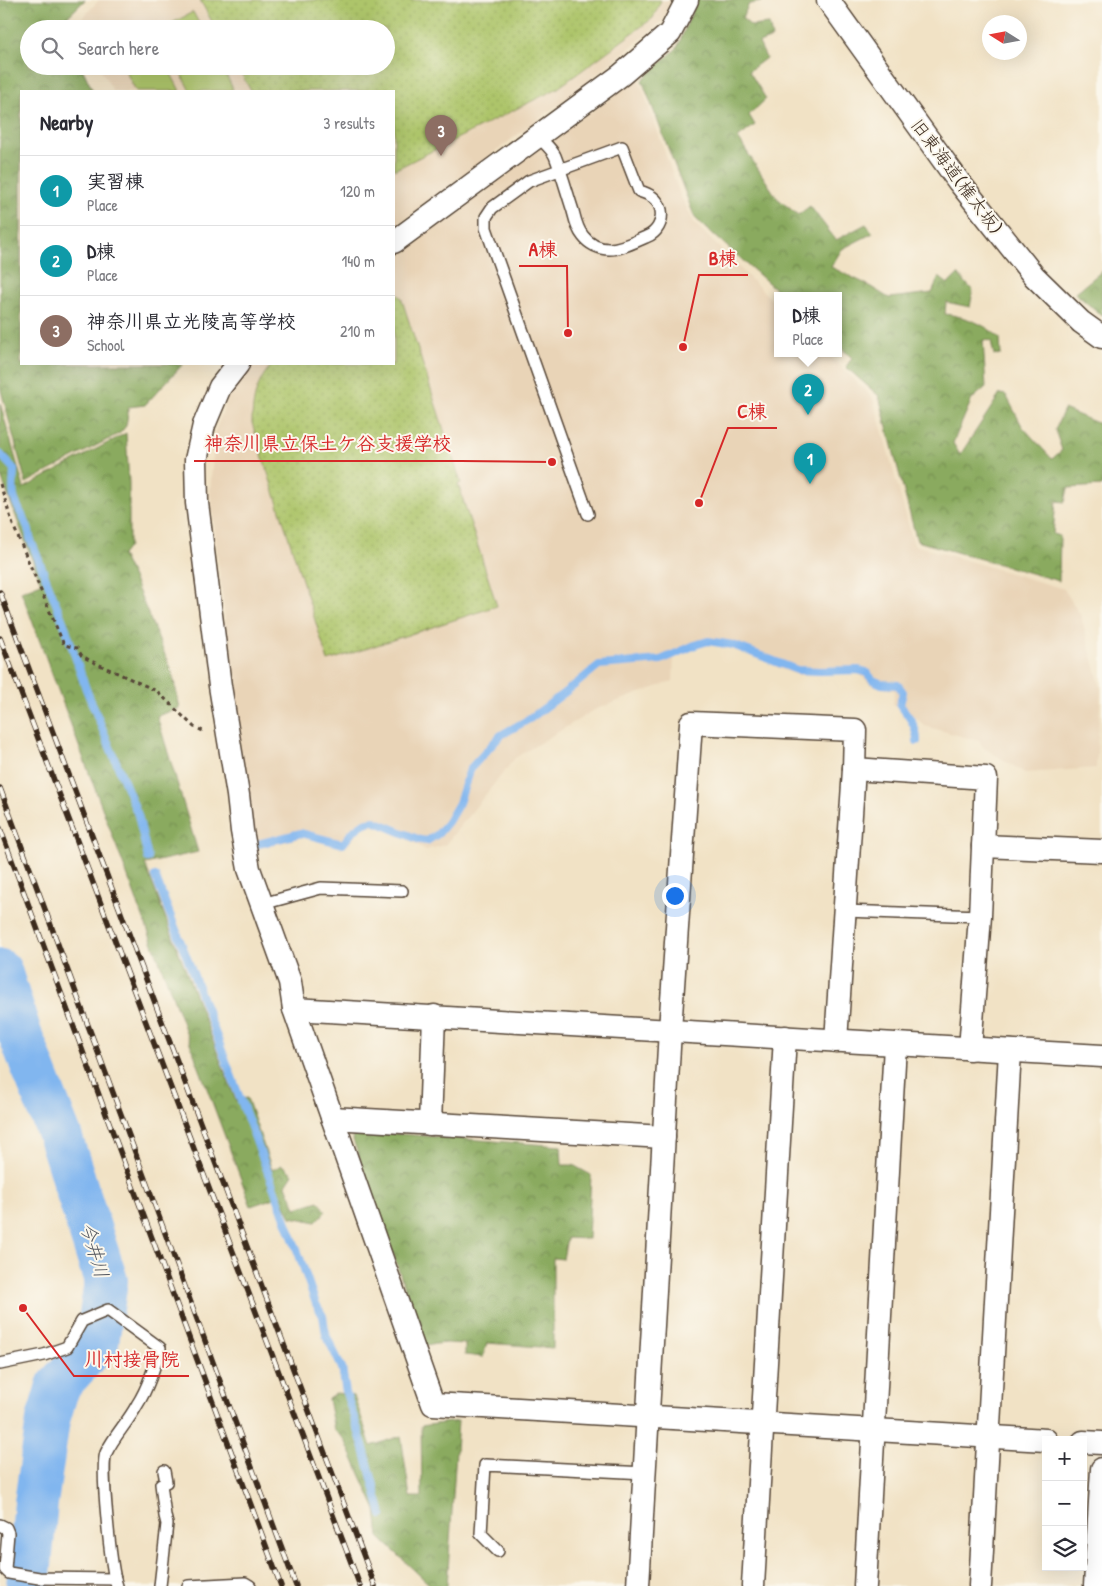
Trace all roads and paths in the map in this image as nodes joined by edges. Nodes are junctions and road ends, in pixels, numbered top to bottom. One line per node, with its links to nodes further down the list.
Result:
1 (688, 0): 3 (street)
2 (828, 0): 6 (street, 旧東海道(権太坂))
3 (538, 136): 4 (lane); 5 (street)
4 (560, 170): 4 (lane); 9 (lane)
5 (395, 241)
6 (1102, 337)
7 (237, 365): 10 (street)
8 (0, 484): 10 (path)
9 (588, 514)
10 (229, 741): 15 (street)
11 (854, 769): 12 (street); 16 (street); 20 (street)
12 (983, 846): 13 (street); 17 (street)
13 (1102, 851)
14 (402, 891): 15 (lane)
15 (262, 904): 18 (street)
16 (845, 911): 17 (lane); 22 (street)
17 (980, 916): 24 (street)
18 (294, 1009): 19 (street); 27 (street)
19 (434, 1016): 20 (street); 28 (street)
20 (670, 1030): 21 (street); 29 (street)
21 (785, 1037): 22 (street); 32 (street)
22 (836, 1041): 23 (street)
23 (895, 1045): 24 (street); 33 (street)
24 (970, 1049): 25 (street)
25 (1010, 1051): 26 (street); 34 (street)
26 (1102, 1056)
27 (332, 1118): 28 (street); 31 (street)
28 (430, 1124): 29 (street)
29 (664, 1137): 31 (street)
30 (0, 1364): 43 (lane)
31 (647, 1417): 32 (street); 40 (street)
32 (763, 1424): 33 (street); 48 (street)
33 (874, 1430): 34 (street); 49 (street)
34 (990, 1438): 35 (street); 50 (street)
35 (1042, 1440)
36 (1087, 1442): 37 (street)
37 (1102, 1444)
38 (1102, 1468): 51 (street)
39 (164, 1471): 44 (lane)
40 (645, 1473): 42 (lane); 47 (street)
41 (0, 1525): 43 (lane)
42 (498, 1551)
43 (116, 1583)
44 (160, 1586)
45 (188, 1586): 46 (lane)
46 (250, 1586)
47 (638, 1586)
48 (753, 1586)
49 (865, 1586)
50 (980, 1586)
51 (1095, 1586)

